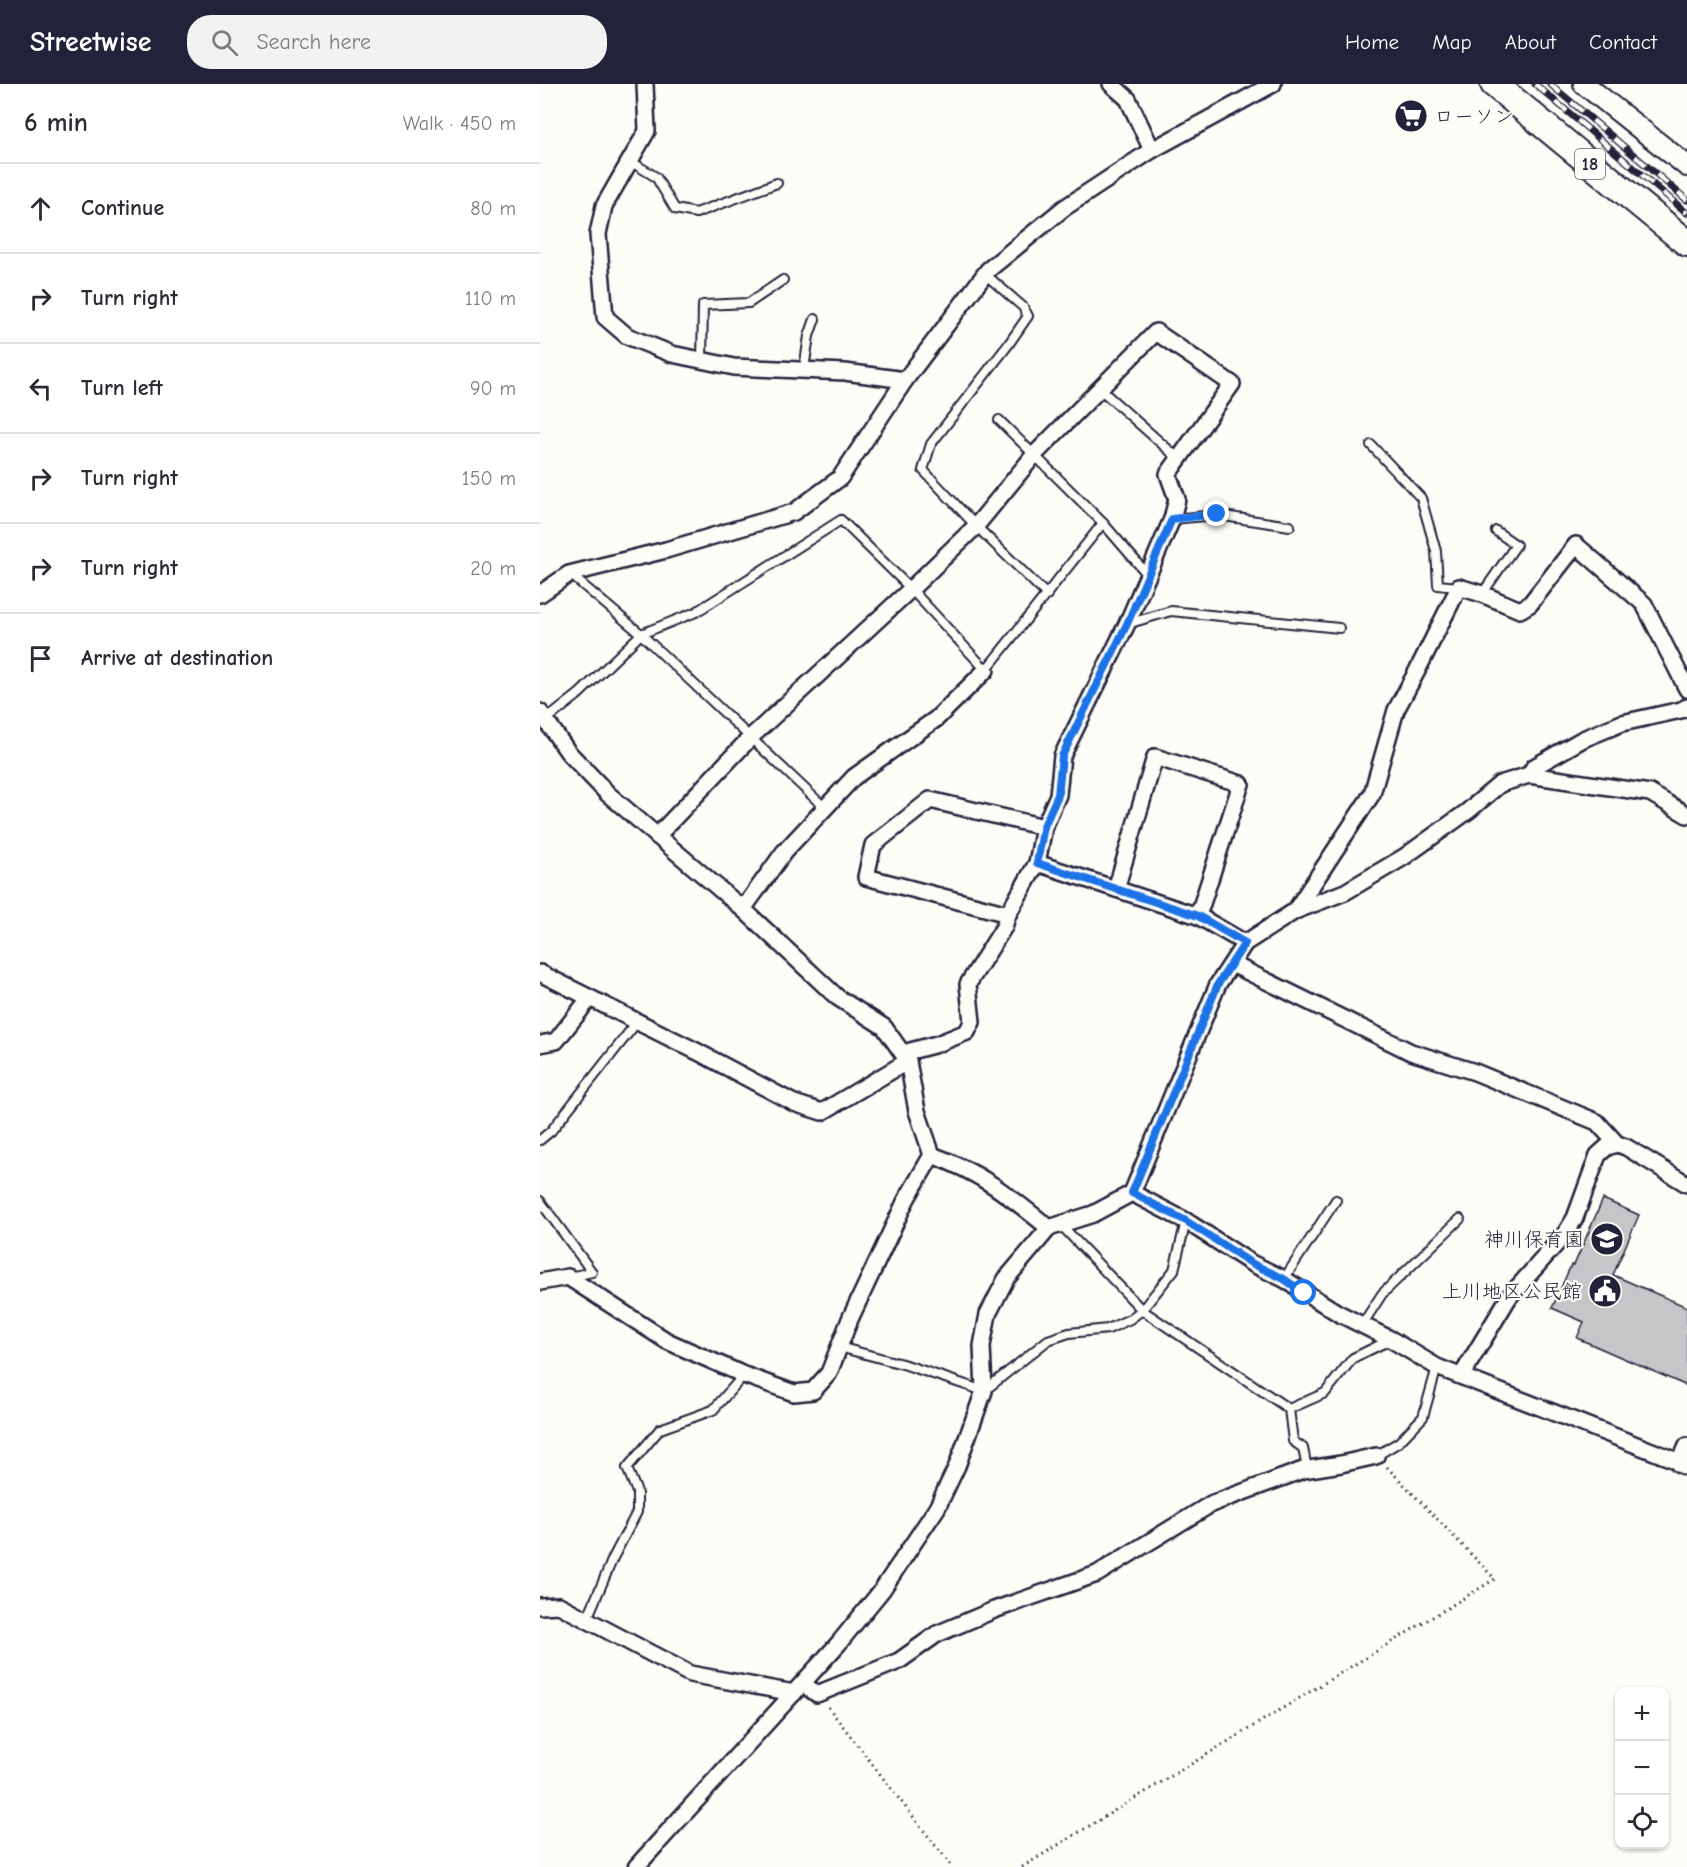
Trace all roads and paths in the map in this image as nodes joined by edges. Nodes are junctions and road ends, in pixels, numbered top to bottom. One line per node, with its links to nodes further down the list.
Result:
1 (645, 84): 7 (street)
2 (1111, 84): 6 (street)
3 (1273, 84): 6 (street)
4 (1494, 84): 10 (highway, 18)
5 (1584, 84): 8 (street)
6 (1152, 150): 11 (street)
7 (630, 161): 9 (lane); 14 (street)
8 (1687, 166)
9 (777, 183)
10 (1687, 243)
11 (985, 274): 16 (street); 24 (lane)
12 (783, 280): 14 (lane)
13 (815, 319): 15 (lane)
14 (702, 360): 15 (street)
15 (804, 369): 16 (street)
16 (905, 380): 27 (street)
17 (1100, 389): 20 (street); 21 (lane); 21 (street)
18 (999, 420): 20 (lane)
19 (1371, 445): 29 (lane)
20 (1035, 454): 23 (lane); 24 (street)
21 (1179, 459): 22 (street)
22 (1172, 519): 25 (lane); 28 (street)
23 (1103, 523): 28 (lane); 33 (lane)
24 (976, 526): 30 (street); 33 (lane)
25 (1290, 526)
26 (1496, 531): 32 (lane)
27 (569, 574): 31 (street); 36 (lane)
28 (1147, 574): 34 (street)
29 (1459, 587): 32 (street); 50 (street)
30 (911, 589): 36 (lane); 37 (lane); 41 (street)
31 (540, 594)
32 (1482, 594): 38 (street)
33 (1047, 595): 37 (lane)
34 (1127, 624): 35 (lane); 45 (street)
35 (1339, 628)
36 (641, 634): 40 (lane); 41 (lane)
37 (986, 670): 43 (street)
38 (1687, 689)
39 (1687, 707): 42 (street)
40 (543, 716): 46 (street)
41 (751, 737): 43 (lane); 46 (street)
42 (1528, 775): 44 (street); 50 (street)
43 (824, 807): 49 (street)
44 (1687, 815)
45 (1044, 826): 47 (street); 51 (street)
46 (657, 836): 49 (street)
47 (1037, 863): 48 (street); 51 (street)
48 (1116, 889): 52 (street); 52 (street)
49 (742, 909): 59 (street)
50 (1295, 911): 53 (street)
51 (1008, 914): 59 (street)
52 (1198, 916): 53 (street)
53 (1245, 943): 54 (street)
54 (1232, 964): 61 (street); 64 (street)
55 (540, 973): 56 (street)
56 (589, 999): 57 (street); 58 (street)
57 (637, 1022): 59 (street); 60 (lane)
58 (540, 1044)
59 (905, 1057): 62 (street)
60 (540, 1140)
61 (1617, 1144): 63 (street); 79 (street)
62 (933, 1155): 69 (street); 76 (street)
63 (1687, 1184)
64 (1132, 1193): 68 (street); 69 (street)
65 (1336, 1200): 71 (lane)
66 (540, 1201): 70 (lane)
67 (1460, 1220): 74 (lane)
68 (1186, 1221): 71 (street); 73 (lane)
69 (1055, 1226): 73 (lane); 80 (street)
70 (568, 1277): 72 (street); 78 (street)
71 (1284, 1279): 74 (street)
72 (540, 1282)
73 (1142, 1310): 80 (lane); 81 (lane)
74 (1362, 1325): 75 (street)
75 (1392, 1340): 77 (street); 81 (lane)
76 (839, 1347): 78 (street); 80 (lane)
77 (1437, 1367): 79 (street); 82 (lane)
78 (744, 1375): 86 (lane)
79 (1462, 1375): 83 (street)
80 (984, 1391): 87 (street)
81 (1289, 1409): 84 (lane)
82 (1376, 1455): 84 (street); 91 (path)
83 (1685, 1458)
84 (1307, 1469): 88 (street)
85 (540, 1606): 86 (street)
86 (587, 1619): 87 (street)
87 (798, 1688): 88 (street); 89 (street)
88 (817, 1694): 90 (path)
89 (636, 1867)
90 (952, 1867)
91 (1022, 1867)

